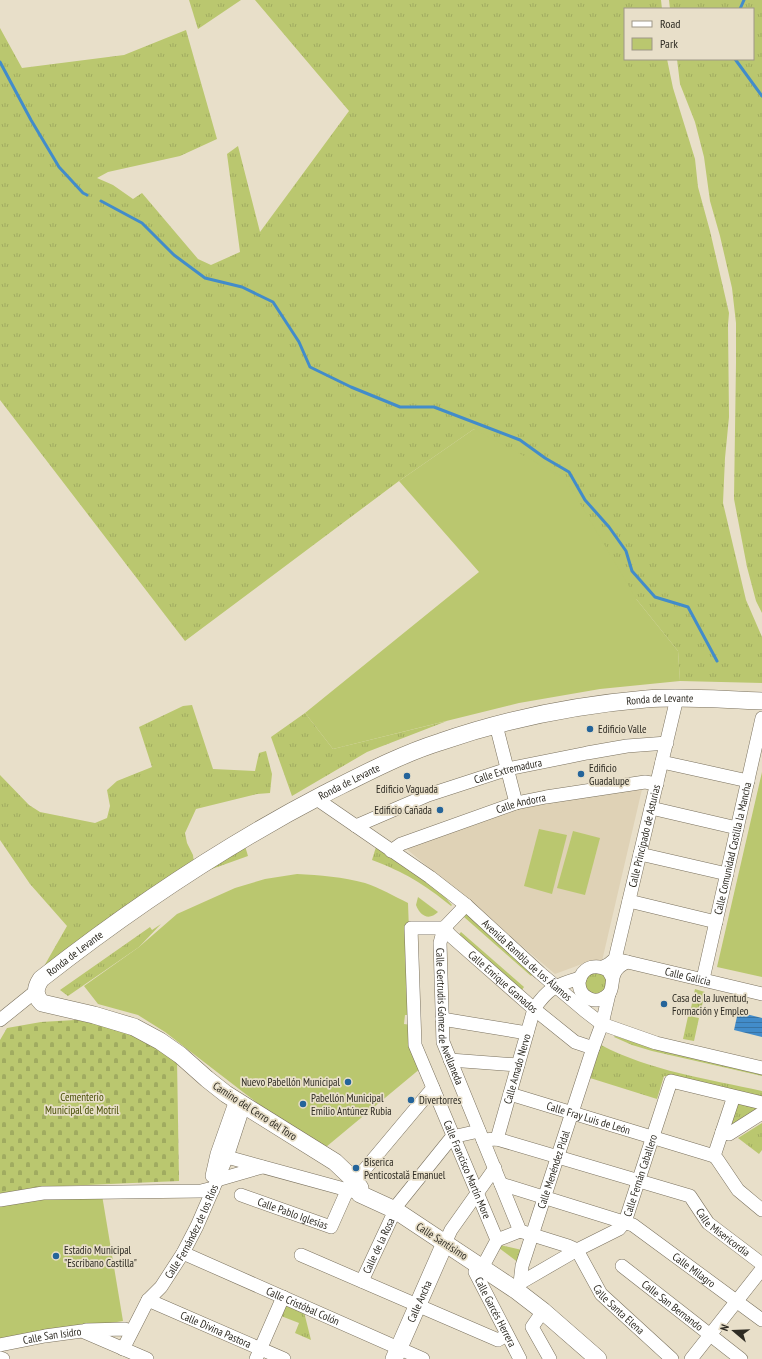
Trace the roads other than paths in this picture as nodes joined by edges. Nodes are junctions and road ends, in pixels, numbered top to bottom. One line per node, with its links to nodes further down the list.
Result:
1 (677, 698): 2 (main road, Ronda de Levante); 4 (main road, Ronda de Levante); 5 (street, Calle Principado de Asturias)
2 (762, 701)
3 (762, 718): 8 (street, Calle Comunidad Castilla la Mancha)
4 (496, 725): 7 (street); 10 (main road, Ronda de Levante)
5 (667, 742): 6 (street, Calle Principado de Asturias); 7 (street, Calle Extremadura)
6 (662, 762): 8 (street); 9 (street, Calle Principado de Asturias)
7 (508, 769): 11 (street); 13 (street, Calle Extremadura)
8 (748, 781): 14 (street, Calle Comunidad Castilla la Mancha)
9 (657, 784): 11 (street, Calle Andorra); 12 (street, Calle Principado de Asturias)
10 (318, 797): 13 (street, Avenida Rambla de los Álamos); 28 (main road, Ronda de Levante)
11 (516, 803): 15 (street, Calle Andorra)
12 (651, 808): 14 (street); 16 (street, Calle Principado de Asturias)
13 (356, 826): 15 (street, Avenida Rambla de los Álamos)
14 (737, 828): 17 (street, Calle Comunidad Castilla la Mancha)
15 (391, 851): 19 (street, Avenida Rambla de los Álamos)
16 (640, 854): 17 (street); 18 (street, Calle Principado de Asturias)
17 (727, 874): 20 (street, Calle Comunidad Castilla la Mancha)
18 (629, 901): 20 (street); 22 (street, Calle Principado de Asturias)
19 (466, 905): 21 (street); 27 (street, Avenida Rambla de los Álamos)
20 (716, 922): 26 (street, Calle Comunidad Castilla la Mancha)
21 (444, 928): 31 (street, Calle Enrique Granados); 33 (street, Calle Gertrudis Gómez de Avellaneda); 40 (street, Calle Francisco Martín More)
22 (621, 960): 23 (street); 25 (street); 26 (street, Calle Galicia)
23 (603, 967): 24 (street); 25 (street)
24 (580, 978): 27 (street, Calle Amado Nervo); 29 (street)
25 (613, 979): 29 (street)
26 (704, 979): 30 (street, Calle Galicia)
27 (555, 986): 31 (street, Calle Amado Nervo); 34 (street, Avenida Rambla de los Álamos)
28 (36, 991): 32 (street, Ronda de Levante); 42 (main road, Camino del Cerro del Toro)
29 (609, 994): 34 (street)
30 (762, 994)
31 (534, 1009): 35 (street, Calle Amado Nervo); 36 (street, Calle Enrique Granados)
32 (2, 1014)
33 (442, 1019): 35 (street); 37 (street, Calle Gertrudis Gómez de Avellaneda)
34 (602, 1024): 36 (street); 39 (street, Avenida Rambla de los Álamos)
35 (527, 1033): 38 (street, Calle Amado Nervo)
36 (593, 1048): 45 (street, Calle Menéndez Pidal)
37 (450, 1060): 38 (street); 48 (street, Calle Gertrudis Gómez de Avellaneda)
38 (518, 1065): 41 (street, Calle Amado Nervo)
39 (762, 1068)
40 (433, 1088): 49 (street, Calle Francisco Martín More); 59 (street)
41 (510, 1094): 45 (street, Calle Fray Luis de León); 51 (street, Calle Amado Nervo)
42 (240, 1102): 54 (street, Calle Fernández de los Ríos); 59 (main road, Camino del Cerro del Toro); 60 (street, Calle Fernández de los Ríos)
43 (732, 1102): 47 (street)
44 (762, 1103): 50 (street, Calle Fernán Caballero)
45 (572, 1112): 50 (street, Calle Fray Luis de León); 52 (street, Calle Menéndez Pidal)
46 (762, 1113): 47 (street)
47 (722, 1132): 53 (street)
48 (481, 1135): 49 (street); 51 (street); 56 (street, Calle Gertrudis Gómez de Avellaneda)
49 (452, 1137): 61 (street, Calle Francisco Martín More); 66 (street, Calle de la Rosa)
50 (652, 1137): 53 (street, Calle Fray Luis de León); 57 (street, Calle Fernán Caballero)
51 (497, 1139): 52 (street)
52 (558, 1156): 57 (street); 63 (street, Calle Menéndez Pidal)
53 (714, 1156): 65 (street)
54 (226, 1157): 55 (street, Calle Santísimo); 60 (street, Calle Fernández de los Ríos)
55 (262, 1167): 59 (street, Calle Santísimo); 60 (street)
56 (495, 1168): 58 (street, Calle Gertrudis Gómez de Avellaneda); 61 (street)
57 (638, 1181): 67 (street, Calle Fernán Caballero); 74 (street, Calle Misericordia)
58 (501, 1184): 63 (street, Calle Milagro); 68 (street, Calle Gertrudis Gómez de Avellaneda)
59 (353, 1185): 62 (street, Calle Pablo Iglesias); 66 (main road, Calle Santísimo)
60 (213, 1186): 64 (street); 72 (street, Calle Fernández de los Ríos)
61 (476, 1194): 69 (street, Calle Francisco Martín More); 70 (street)
62 (241, 1195)
63 (545, 1197): 67 (street, Calle Milagro); 68 (street, Calle Menéndez Pidal)
64 (0, 1200)
65 (760, 1206)
66 (395, 1210): 70 (main road, Calle Santísimo); 78 (street, Calle de la Rosa)
67 (625, 1222): 71 (street, Calle Fernán Caballero); 82 (street, Calle Milagro)
68 (526, 1233): 69 (street); 71 (street); 79 (street, Calle Menéndez Pidal)
69 (497, 1240): 75 (street)
70 (445, 1243): 75 (main road, Calle Santísimo); 83 (main road, Calle Ancha)
71 (577, 1250): 79 (street, Calle Fernán Caballero); 100 (street, Calle Santa Elena)
72 (183, 1253): 80 (street, Calle Cristóbal Colón); 81 (street, Calle Fernández de los Ríos)
73 (301, 1255): 78 (street)
74 (762, 1264)
75 (481, 1266): 79 (main road, Calle Santísimo); 88 (street, Calle Garcés Herrera)
76 (622, 1266): 89 (street, Calle San Bernando)
77 (762, 1269): 82 (street)
78 (362, 1281): 83 (street)
79 (519, 1287): 84 (main road, Calle Santísimo)
80 (283, 1297): 92 (street); 93 (street, Calle Cristóbal Colón)
81 (148, 1300): 87 (street, Calle Fernández de los Ríos); 92 (street, Calle Divina Pastora)
82 (737, 1301): 85 (street, Calle Milagro); 89 (street)
83 (418, 1305): 88 (street); 93 (main road, Calle Ancha)
84 (543, 1311): 98 (street); 99 (main road, Calle Santísimo)
85 (762, 1320)
86 (82, 1331): 87 (street); 90 (street, Calle San Isidro); 91 (street, Calle San Isidro)
87 (132, 1332): 91 (street, Calle Fernández de los Ríos)
88 (507, 1335): 97 (street, Calle Garcés Herrera)
89 (711, 1335): 101 (street); 102 (street, Calle San Bernando)
90 (0, 1345)
91 (123, 1349): 94 (street, Calle San Isidro)
92 (258, 1354): 95 (street, Calle Divina Pastora)
93 (396, 1354): 96 (street, Calle Cristóbal Colón)
94 (147, 1359)
95 (284, 1359)
96 (423, 1359)
97 (520, 1359)
98 (550, 1359)
99 (598, 1359)
100 (672, 1359)
101 (691, 1359)
102 (741, 1359)

